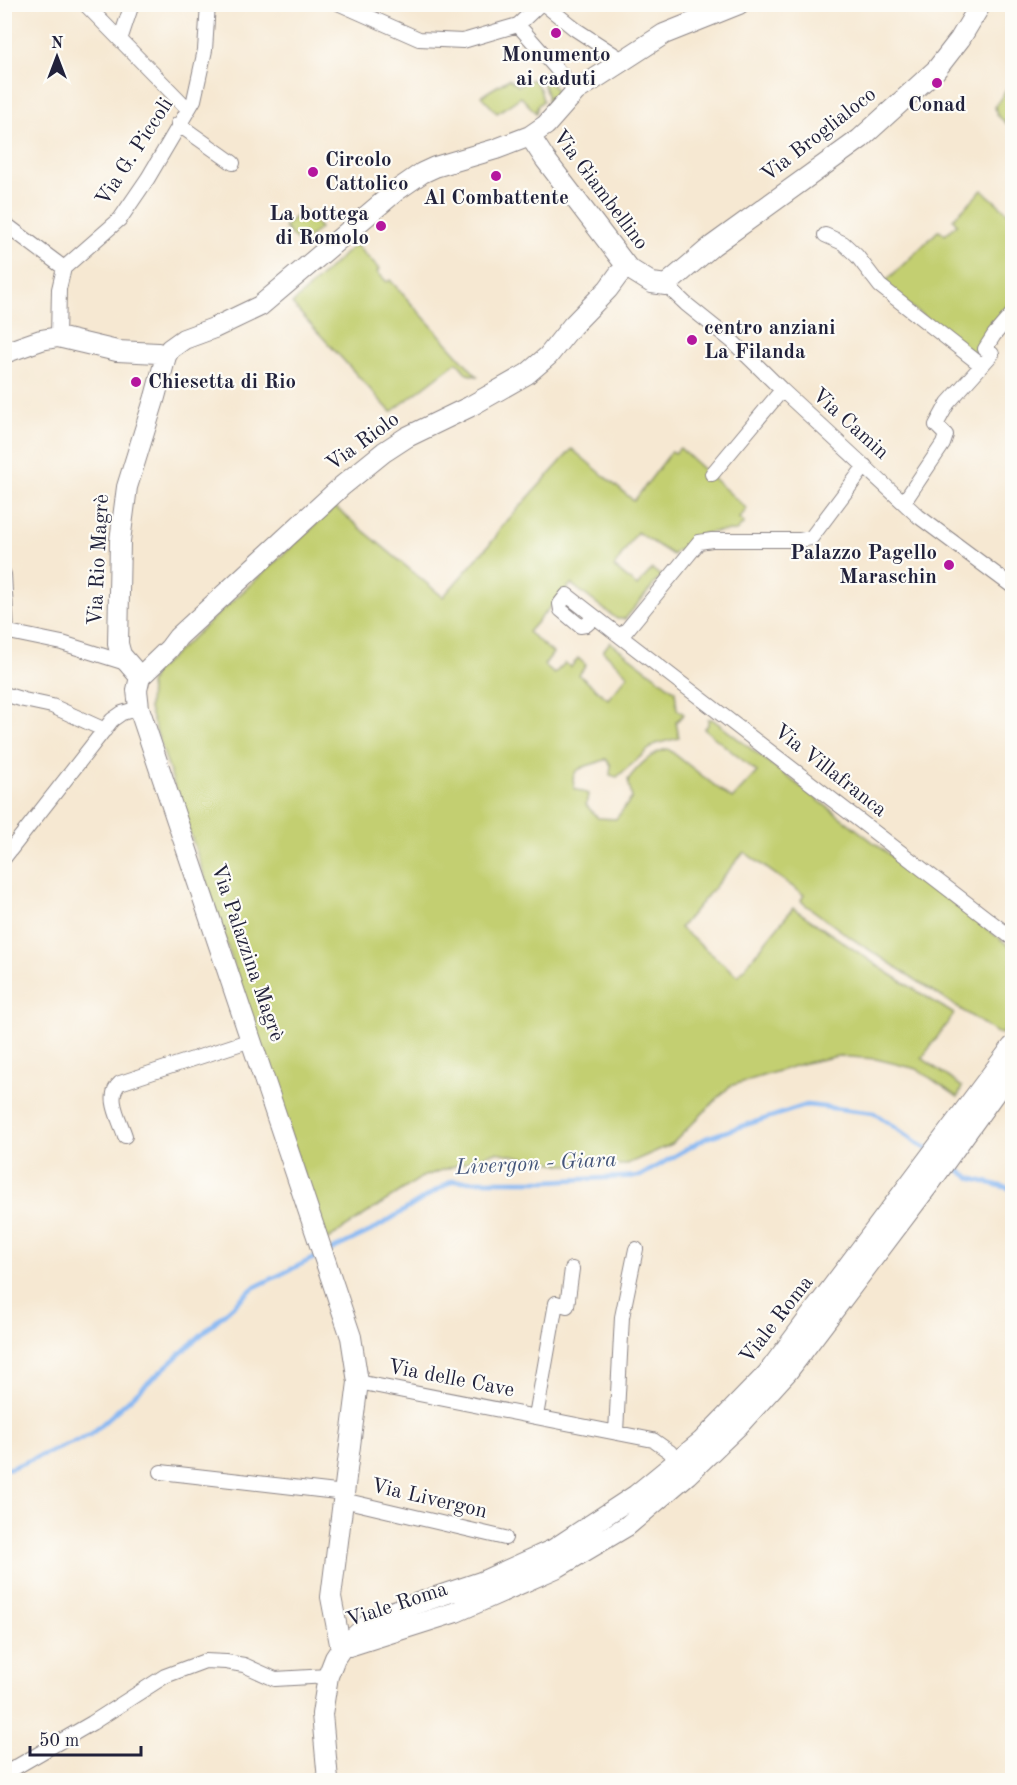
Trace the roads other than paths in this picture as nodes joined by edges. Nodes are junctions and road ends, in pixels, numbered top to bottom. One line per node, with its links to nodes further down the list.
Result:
1 (85, 4): 10 (street)
2 (132, 4): 10 (street)
3 (208, 4): 13 (street, Via G. Piccoli)
4 (340, 4): 9 (street)
5 (542, 4): 9 (street); 11 (street)
6 (738, 4): 8 (street)
7 (981, 4): 21 (street, Via Broglialoco)
8 (703, 10): 11 (street)
9 (518, 25): 12 (street)
10 (120, 40): 13 (street)
11 (624, 61): 12 (street)
12 (576, 91): 15 (street)
13 (188, 110): 14 (street, Via G. Piccoli)
14 (178, 124): 16 (street); 19 (street, Via G. Piccoli)
15 (530, 136): 20 (street, Via Giambellino); 25 (street)
16 (233, 163)
17 (4, 223): 19 (street)
18 (825, 235): 26 (street)
19 (64, 268): 23 (street)
20 (628, 268): 21 (street, Via Giambellino); 37 (street, Via Riolo)
21 (666, 285): 27 (street, Via Camin)
22 (1012, 314): 26 (street)
23 (58, 337): 24 (street); 25 (street)
24 (4, 353)
25 (166, 356): 36 (street, Via Rio Magrè)
26 (981, 365): 30 (street)
27 (782, 390): 28 (street, Via Camin); 29 (street)
28 (865, 466): 30 (street, Via Camin); 35 (street)
29 (712, 474)
30 (904, 502): 32 (street, Via Camin)
31 (4, 574): 34 (street)
32 (1012, 586)
33 (595, 617): 35 (street, Via Villafranca)
34 (6, 632): 36 (street, Via Rio Magrè)
35 (621, 637): 42 (street, Via Villafranca)
36 (126, 663): 37 (street, Via Rio Magrè)
37 (140, 677): 39 (street, Via Palazzina Magrè)
38 (4, 694): 40 (street)
39 (139, 708): 40 (street); 43 (street, Via Palazzina Magrè)
40 (105, 730): 41 (street)
41 (4, 858)
42 (1012, 938)
43 (251, 1040): 47 (street); 51 (street, Via Palazzina Magrè)
44 (1012, 1048): 46 (street, Viale Roma)
45 (1012, 1069): 46 (street, Viale Roma)
46 (962, 1126): 48 (street, Viale Roma)
47 (125, 1136)
48 (871, 1248): 54 (street, Viale Roma); 58 (street, Viale Roma)
49 (636, 1249): 53 (street)
50 (572, 1269): 52 (street, Via delle Cave)
51 (358, 1382): 52 (street, Via delle Cave); 56 (street, Via Palazzina Magrè)
52 (536, 1416): 53 (street, Via delle Cave)
53 (616, 1432): 54 (street, Via delle Cave)
54 (676, 1463): 58 (street, Viale Roma)
55 (161, 1472): 56 (street, Via Livergon)
56 (344, 1497): 57 (street, Via Livergon); 58 (street, Via Palazzina Magrè)
57 (505, 1538)
58 (341, 1649): 59 (street)
59 (328, 1676): 60 (street); 61 (street)
60 (4, 1774)
61 (328, 1780)

